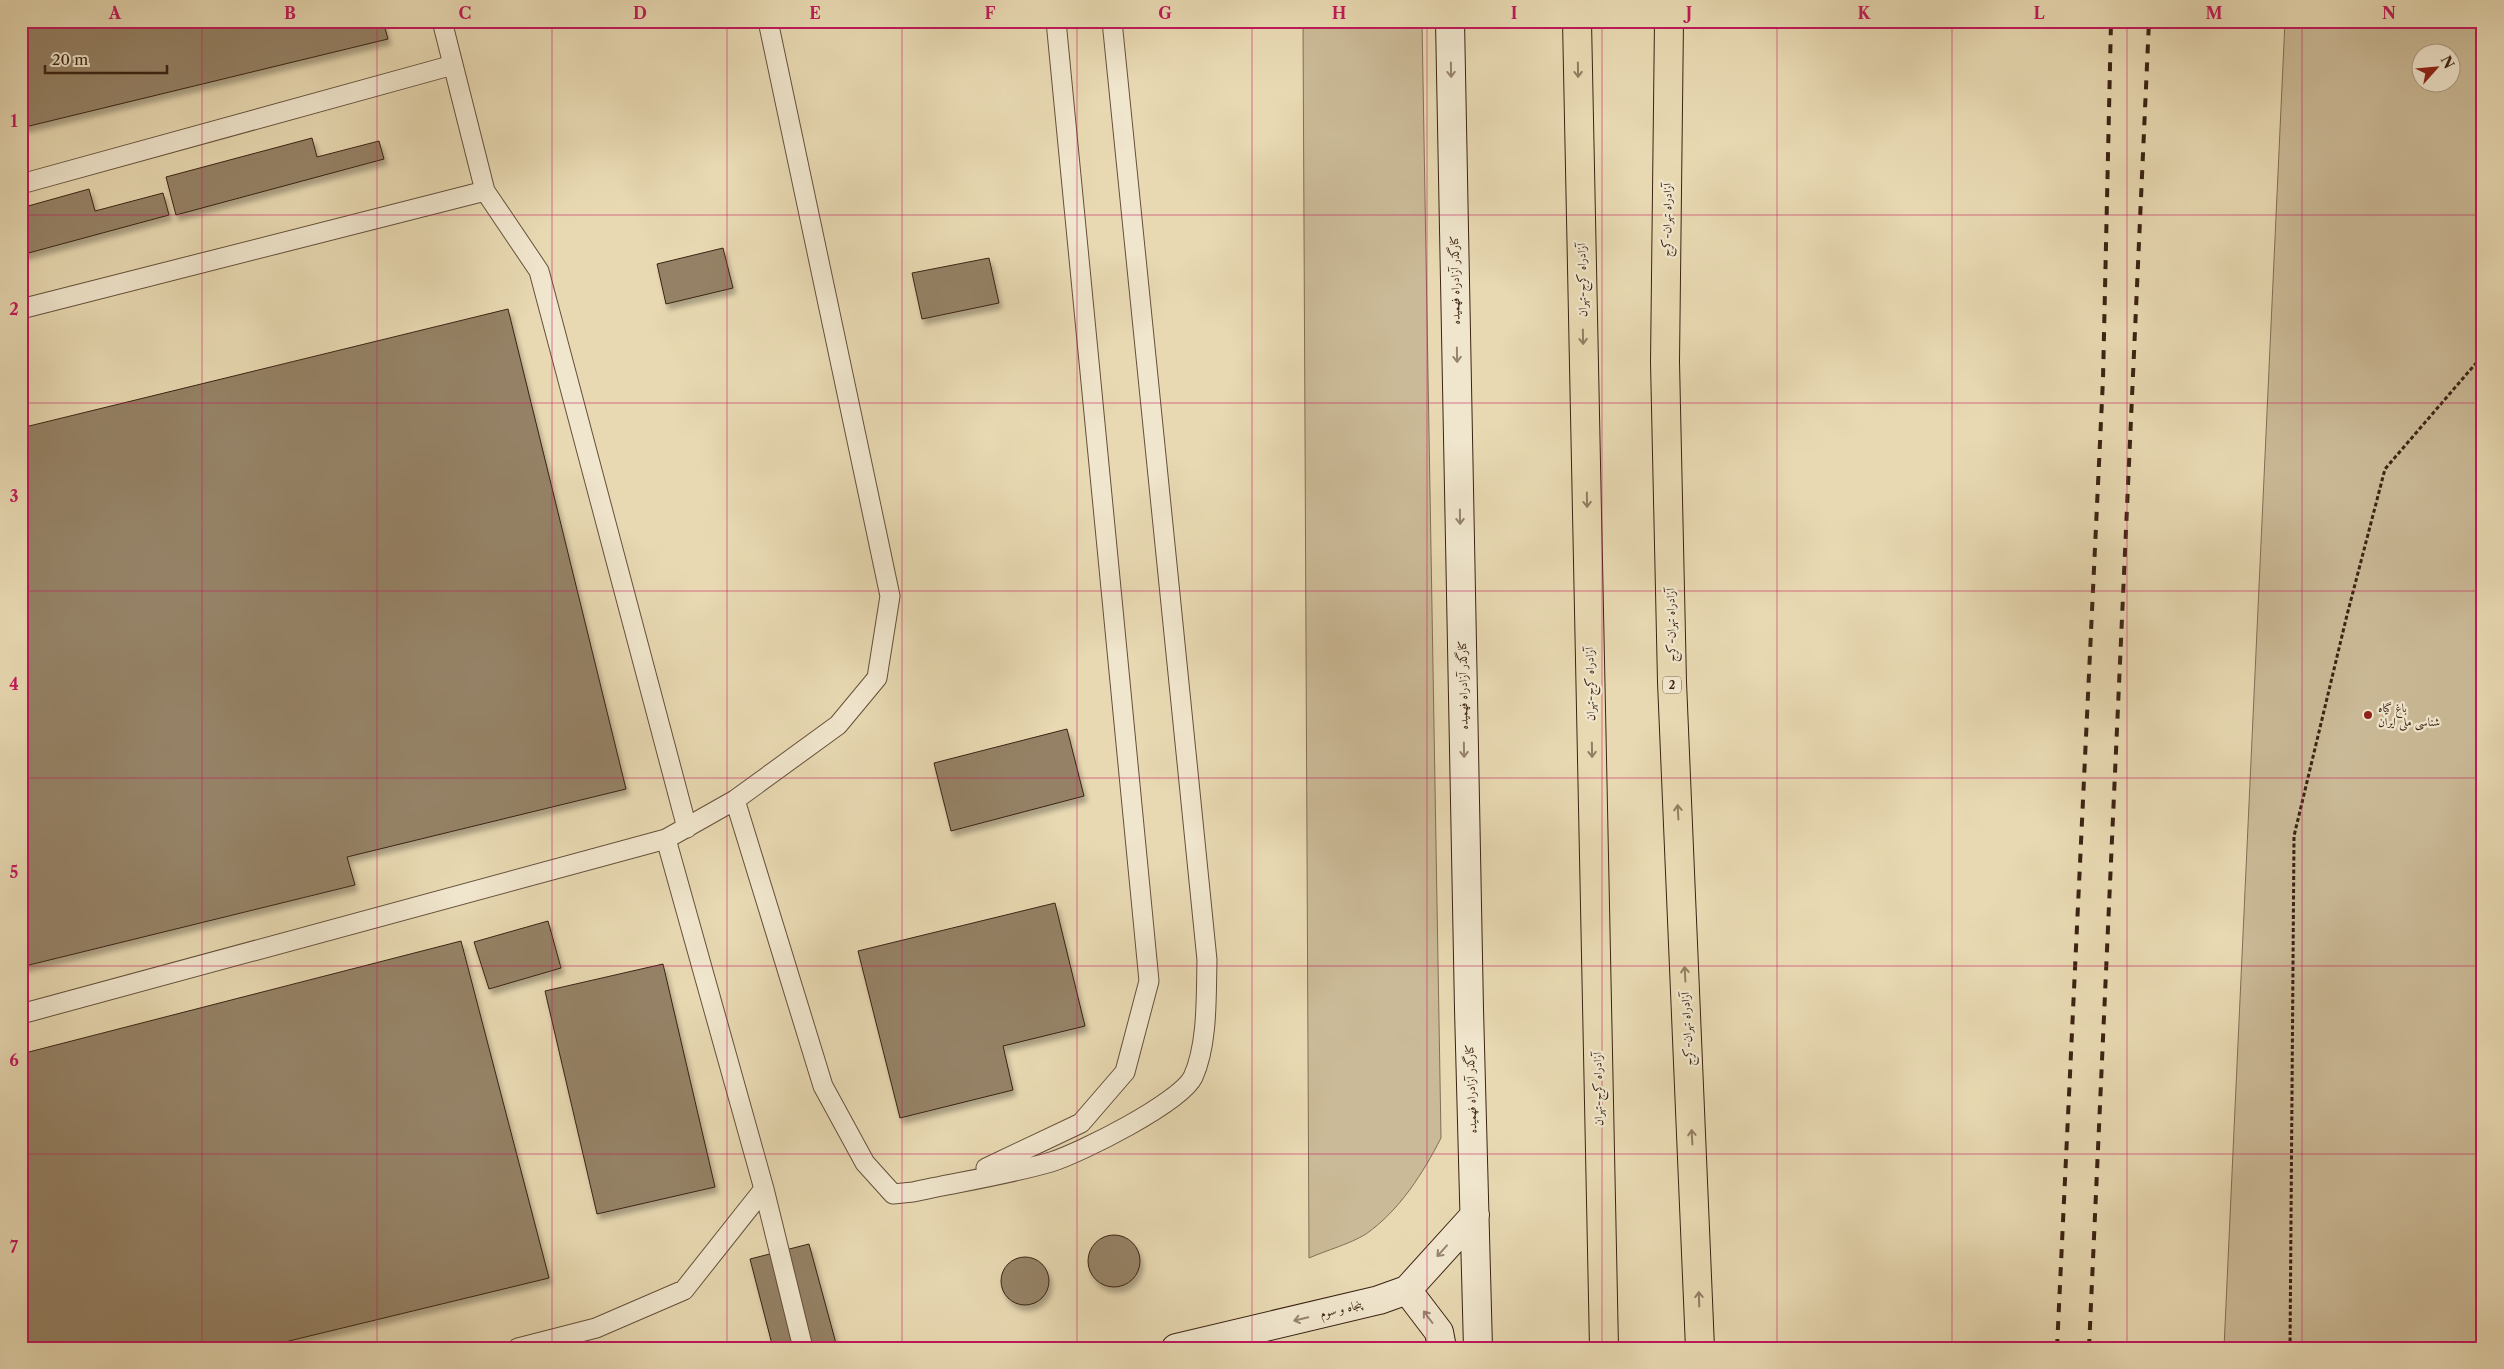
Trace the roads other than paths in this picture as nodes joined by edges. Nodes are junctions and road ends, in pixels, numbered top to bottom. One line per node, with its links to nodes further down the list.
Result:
1 (442, 21): 8 (lane)
2 (768, 21): 12 (lane)
3 (1056, 21): 16 (lane)
4 (1112, 21): 16 (lane)
5 (1450, 21): 18 (main road, کنارگذر آزادراه فهمیده, one-way to 18)
6 (1577, 21): 25 (highway, آزادراه کرج-تهران, one-way to 25)
7 (1669, 21): 26 (highway, آزادراه تهران-کرج / 2, one-way to 7)
8 (453, 65): 9 (lane); 10 (lane)
9 (21, 184)
10 (485, 191): 11 (lane); 13 (lane)
11 (21, 309)
12 (735, 800): 13 (lane); 16 (lane)
13 (687, 828): 14 (lane)
14 (666, 839): 15 (lane); 17 (lane)
15 (21, 1014)
16 (958, 1182)
17 (764, 1189): 20 (lane); 21 (lane)
18 (1475, 1216): 19 (main road, پنجاه و سوم, one-way to 19); 24 (main road, کنارگذر آزادراه فهمیده)
19 (1407, 1290): 22 (main road, پنجاه و سوم, one-way to 22); 23 (main road, one-way to 19)
20 (518, 1348)
21 (803, 1348)
22 (1176, 1348)
23 (1442, 1348)
24 (1478, 1348)
25 (1604, 1348)
26 (1700, 1348)

